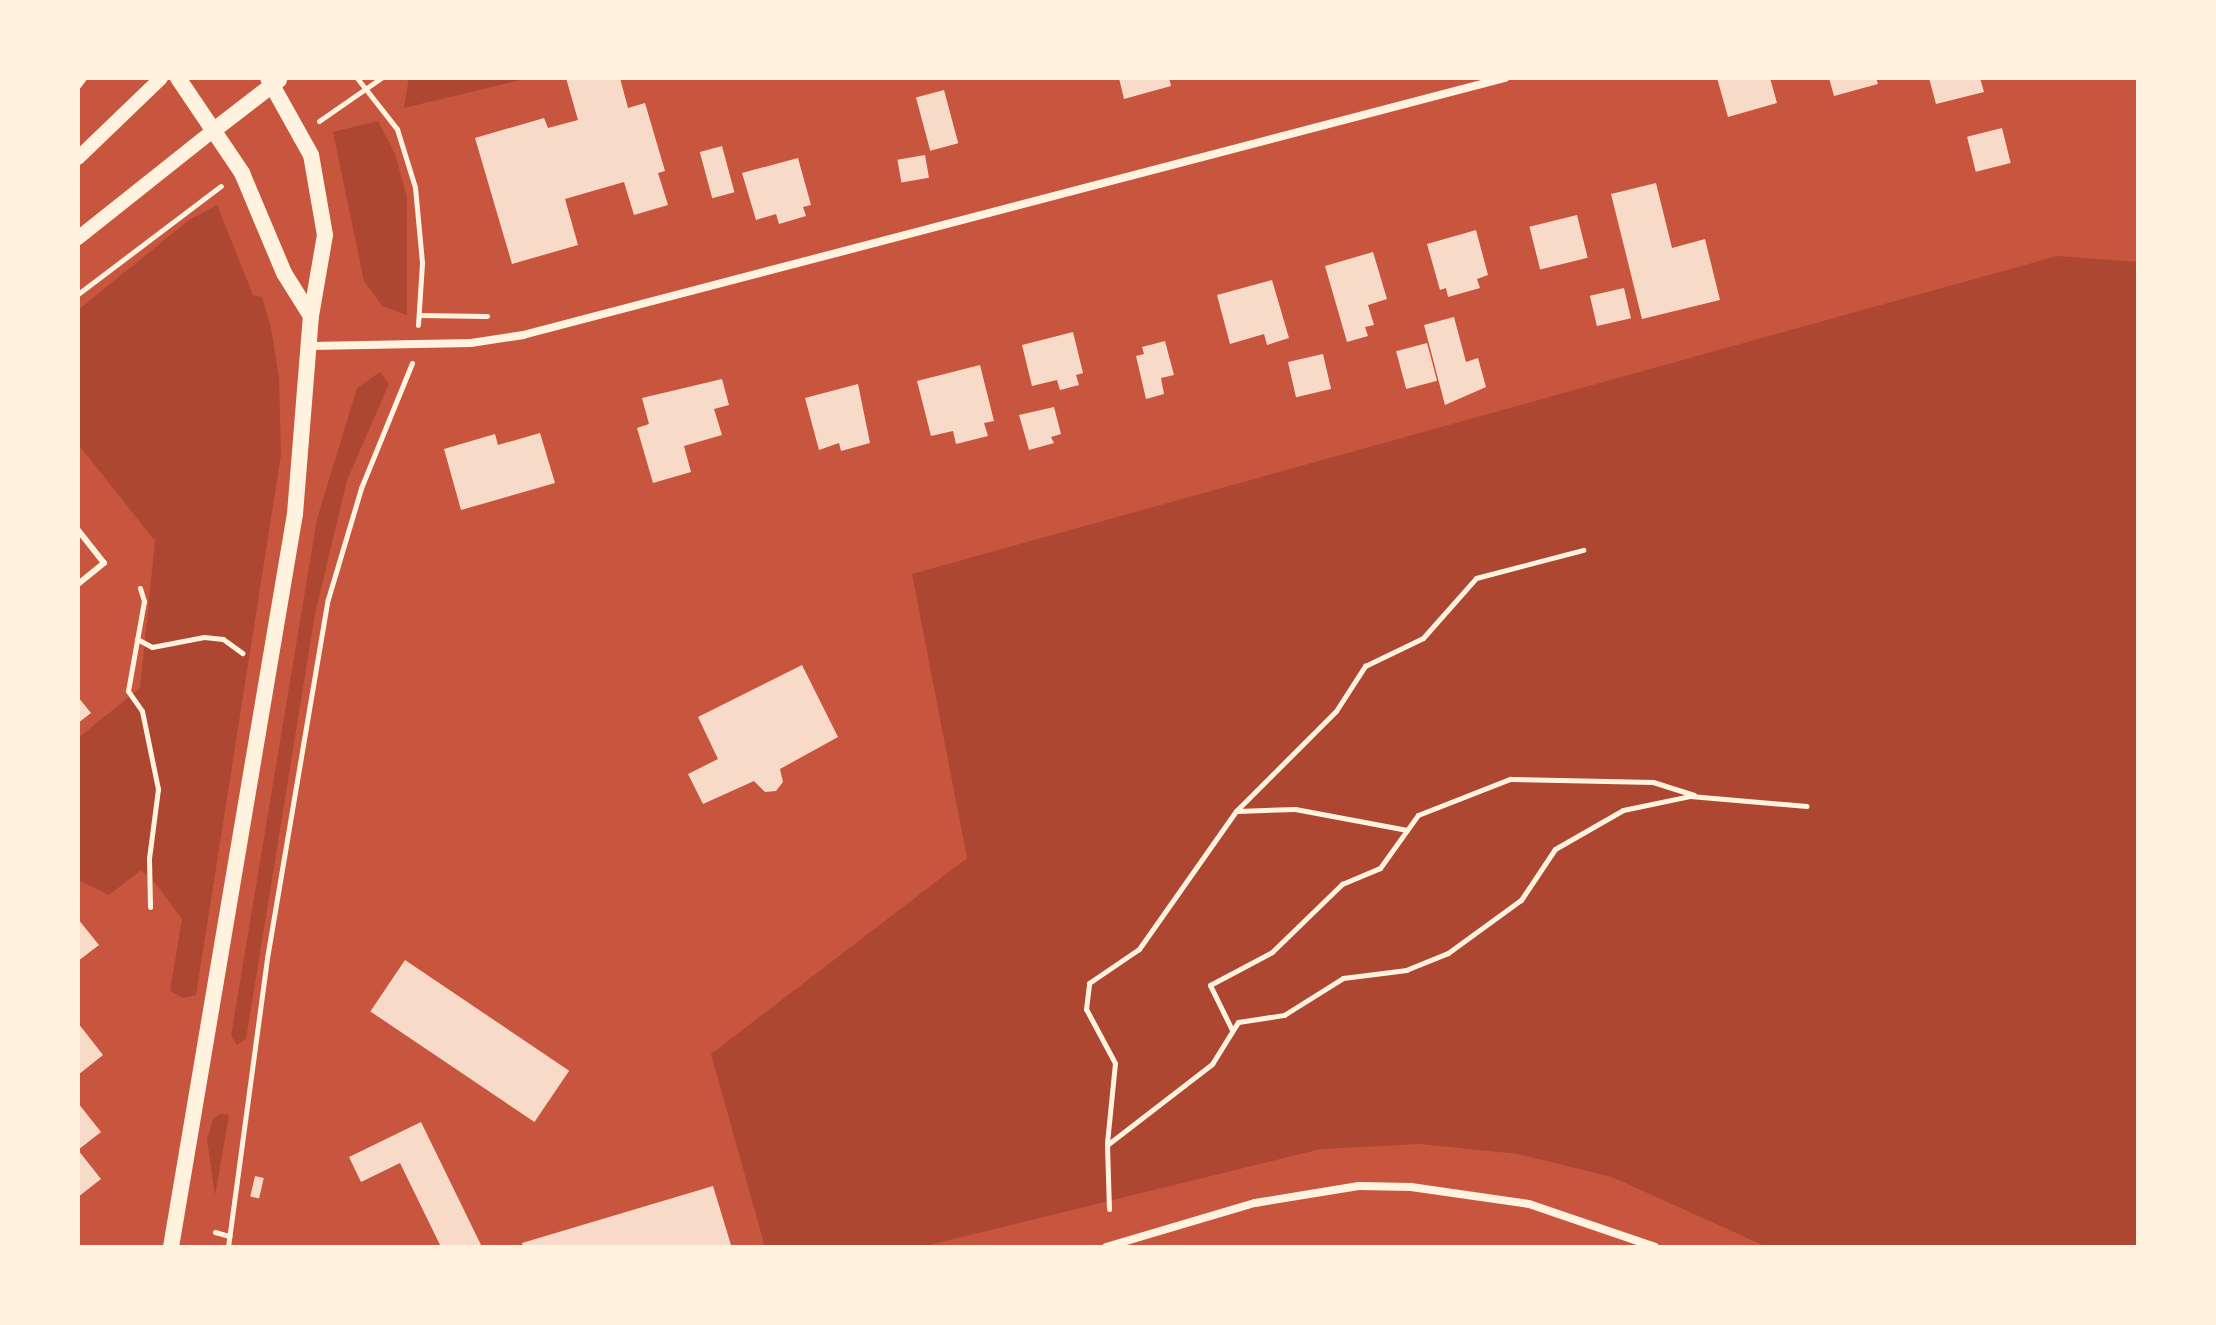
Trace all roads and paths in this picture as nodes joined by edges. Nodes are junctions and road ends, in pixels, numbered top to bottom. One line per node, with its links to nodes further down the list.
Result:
1 (84, 78): 8 (path)
2 (161, 78): 12 (street)
3 (178, 78): 11 (main road)
4 (357, 78): 9 (path)
5 (381, 78): 9 (path)
6 (1505, 78): 17 (street)
7 (274, 80): 11 (main road); 16 (main road)
8 (78, 86)
9 (367, 88): 10 (path); 17 (path)
10 (332, 112)
11 (214, 130): 14 (street); 16 (main road)
12 (78, 158)
13 (219, 188): 15 (path)
14 (78, 238)
15 (78, 294)
16 (311, 316): 18 (main road)
17 (416, 343): 18 (street); 34 (path)
18 (311, 346): 35 (main road)
19 (78, 530): 21 (lane)
20 (1583, 550): 27 (path)
21 (78, 584)
22 (140, 588): 23 (path)
23 (137, 639): 24 (path); 29 (path)
24 (242, 653)
25 (1699, 797): 26 (path); 28 (path); 30 (path)
26 (1807, 806)
27 (1236, 811): 28 (path); 31 (path)
28 (1407, 830): 30 (path)
29 (150, 907)
30 (1233, 1031): 31 (path)
31 (1107, 1145): 32 (path)
32 (1109, 1209)
33 (215, 1232): 34 (path)
34 (229, 1236): 36 (path)
35 (171, 1247)
36 (228, 1247)
37 (1106, 1247): 38 (street)
38 (1655, 1247)

